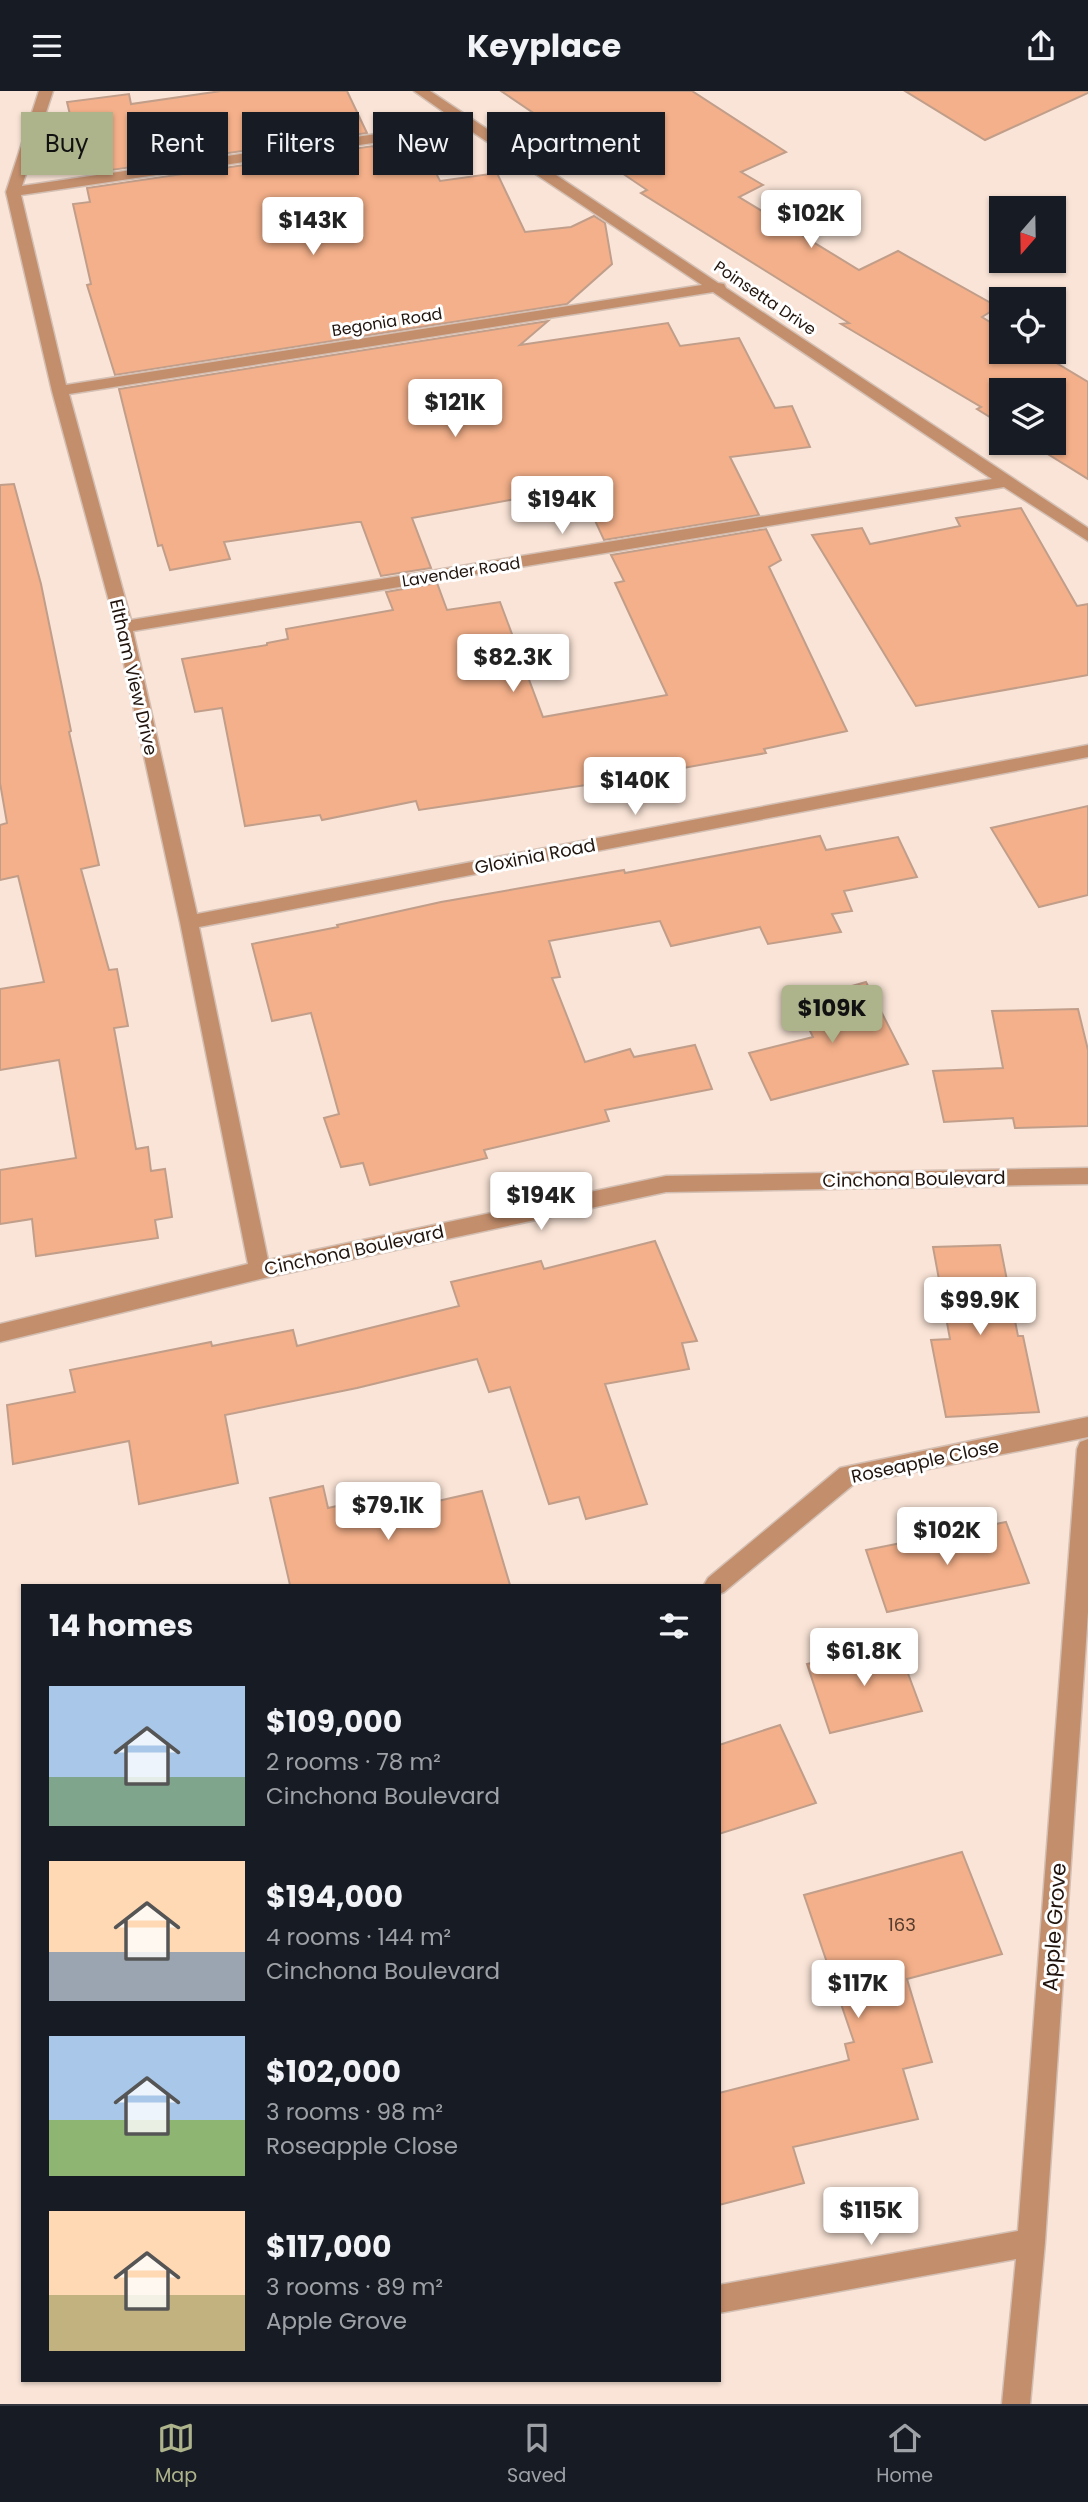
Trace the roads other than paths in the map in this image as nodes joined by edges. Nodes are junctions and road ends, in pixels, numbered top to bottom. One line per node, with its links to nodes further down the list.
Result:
1 (46, 91): 6 (street)
2 (421, 91): 3 (street, Poinsetta Drive)
3 (454, 112)
4 (473, 124): 7 (street, Poinsetta Drive)
5 (373, 139): 6 (street)
6 (13, 192): 8 (street, Eltham View Drive)
7 (719, 287): 8 (street, Begonia Road); 9 (street, Poinsetta Drive)
8 (60, 391): 11 (street, Eltham View Drive)
9 (1006, 482): 10 (street, Poinsetta Drive); 11 (street, Lavender Road)
10 (1088, 536)
11 (124, 627): 13 (street, Eltham View Drive)
12 (1088, 751): 13 (street, Gloxinia Road)
13 (189, 922): 15 (street, Eltham View Drive)
14 (1088, 1176): 15 (street, Cinchona Boulevard)
15 (260, 1270): 16 (street, Cinchona Boulevard)
16 (0, 1333)
17 (1088, 1427): 19 (street, Roseapple Close)
18 (1088, 1449): 20 (street, Apple Grove)
19 (717, 1584)
20 (1031, 2242): 21 (street); 22 (street, Apple Grove)
21 (721, 2299)
22 (1016, 2404)

